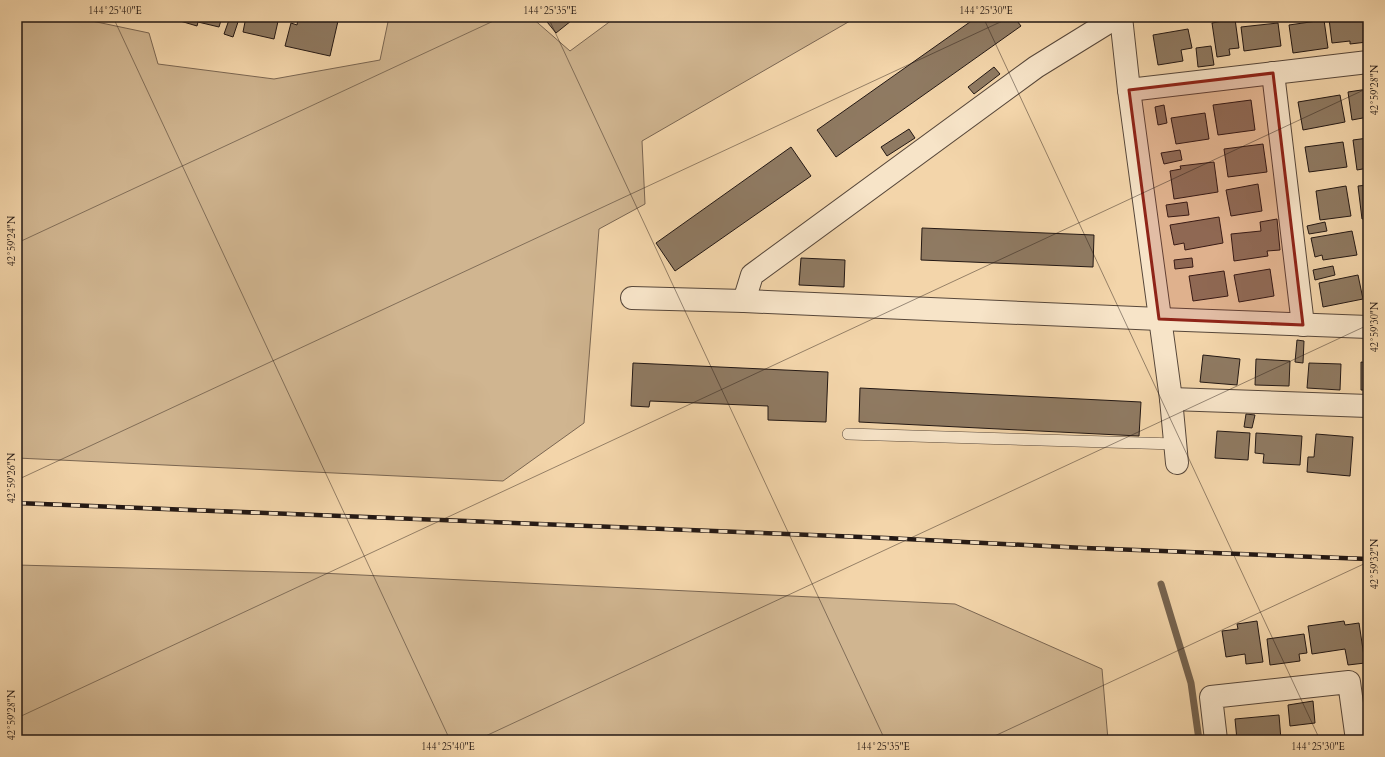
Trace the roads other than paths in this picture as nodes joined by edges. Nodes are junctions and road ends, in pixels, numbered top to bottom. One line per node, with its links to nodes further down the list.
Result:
1 (1117, 17): 7 (street)
2 (1121, 17): 5 (street)
3 (1368, 62): 4 (street)
4 (1273, 74): 5 (street); 9 (street)
5 (1129, 90): 8 (street)
6 (632, 298): 7 (street)
7 (744, 301): 8 (street)
8 (1159, 319): 9 (street); 11 (street)
9 (1303, 325): 10 (street)
10 (1368, 327)
11 (1170, 399): 12 (street); 14 (street)
12 (1368, 406)
13 (848, 434): 14 (lane)
14 (1176, 453)
15 (1216, 740): 16 (street)
16 (1357, 740)

